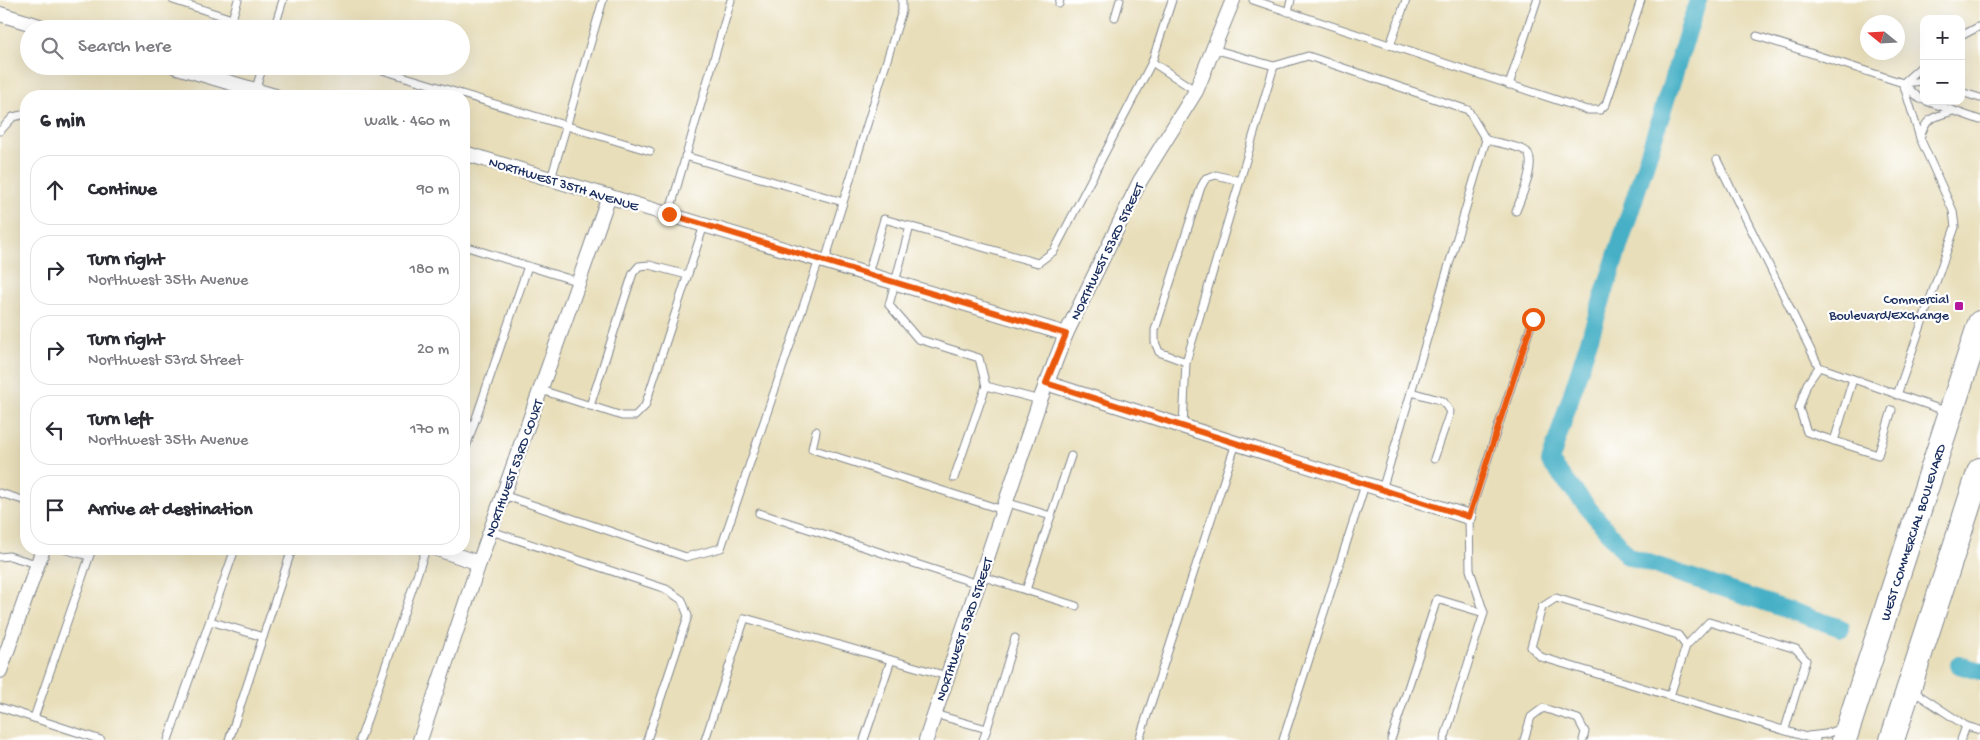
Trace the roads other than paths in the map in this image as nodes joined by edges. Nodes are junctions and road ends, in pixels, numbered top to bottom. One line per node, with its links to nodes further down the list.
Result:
1 (173, 0): 18 (lane)
2 (238, 0): 18 (lane)
3 (283, 0): 20 (lane)
4 (602, 0): 46 (lane)
5 (731, 0): 52 (lane)
6 (902, 0): 57 (lane)
7 (1120, 0): 17 (lane)
8 (1172, 0): 26 (lane)
9 (1233, 0): 25 (street, NORTHWEST 53RD STREET)
10 (1252, 0): 15 (lane)
11 (1292, 0): 15 (lane)
12 (1406, 0): 24 (lane)
13 (1537, 0): 34 (lane)
14 (1641, 0): 34 (lane)
15 (1288, 12): 24 (lane)
16 (0, 14): 19 (street)
17 (1115, 18)
18 (232, 19)
19 (20, 20)
20 (277, 20)
21 (1980, 26): 22 (lane)
22 (1965, 34)
23 (1757, 36): 33 (lane)
24 (1390, 45): 34 (lane)
25 (1213, 49): 27 (lane); 37 (street, NORTHWEST 53RD STREET)
26 (1152, 62): 37 (lane); 61 (lane)
27 (1274, 66): 49 (lane); 55 (lane)
28 (1920, 68): 33 (lane)
29 (217, 75): 35 (street)
30 (260, 75): 35 (lane)
31 (399, 75): 36 (lane)
32 (1920, 81): 33 (lane)
33 (1903, 83): 41 (lane); 48 (lane)
34 (1509, 85)
35 (256, 90)
36 (448, 90)
37 (1196, 91): 71 (street, NORTHWEST 53RD STREET)
38 (1965, 93): 40 (lane)
39 (470, 97): 46 (lane)
40 (1980, 98)
41 (1920, 99)
42 (1936, 105): 43 (lane)
43 (1953, 111): 45 (lane); 48 (lane)
44 (20, 115): 47 (lane)
45 (1980, 120)
46 (567, 126): 50 (lane); 54 (lane)
47 (0, 131)
48 (1920, 138): 79 (lane)
49 (1486, 140): 58 (lane); 78 (lane)
50 (650, 151)
51 (470, 155): 54 (street, NORTHWEST 35TH AVENUE)
52 (686, 156): 57 (lane); 59 (lane)
53 (1717, 160): 73 (lane)
54 (551, 179): 56 (street, NORTHWEST 35TH AVENUE)
55 (1240, 181): 72 (lane); 72 (lane)
56 (609, 196): 59 (street, NORTHWEST 35TH AVENUE); 67 (street, NORTHWEST 53RD COURT)
57 (843, 202): 63 (lane)
58 (1516, 211)
59 (669, 214): 60 (street, NORTHWEST 35TH AVENUE)
60 (704, 225): 63 (street, NORTHWEST 35TH AVENUE); 66 (lane)
61 (910, 226): 65 (lane); 68 (lane)
62 (470, 248): 64 (lane)
63 (822, 260): 65 (street, NORTHWEST 35TH AVENUE); 96 (lane)
64 (528, 266): 67 (lane); 86 (lane)
65 (868, 274): 68 (street, NORTHWEST 35TH AVENUE)
66 (688, 275): 81 (lane); 81 (lane)
67 (579, 282): 77 (street, NORTHWEST 53RD COURT)
68 (895, 282): 71 (street, NORTHWEST 35TH AVENUE); 76 (lane)
69 (1533, 319): 101 (lane)
70 (1980, 323): 83 (highway, WEST COMMERCIAL BOULEVARD)
71 (1066, 334): 75 (street, NORTHWEST 53RD STREET)
72 (1186, 362): 84 (lane)
73 (1818, 367): 74 (lane); 87 (lane)
74 (1853, 379): 79 (lane); 87 (lane)
75 (1046, 383): 80 (street, NORTHWEST 53RD STREET); 84 (street)
76 (986, 386): 80 (lane); 92 (lane)
77 (541, 390): 81 (lane); 96 (street, NORTHWEST 53RD COURT)
78 (1411, 392): 90 (lane); 94 (lane)
79 (1897, 395): 83 (lane)
80 (1040, 400): 98 (street, NORTHWEST 53RD STREET)
81 (590, 406)
82 (1892, 410): 87 (lane)
83 (1951, 412): 132 (highway, WEST COMMERCIAL BOULEVARD)
84 (1184, 427): 88 (street)
85 (816, 431): 98 (lane)
86 (470, 435)
87 (1834, 441)
88 (1236, 443): 93 (street); 144 (lane)
89 (1071, 456): 100 (lane)
90 (1434, 458)
91 (1980, 470): 123 (highway)
92 (954, 478)
93 (1365, 485): 94 (street); 145 (lane)
94 (1382, 490): 101 (street)
95 (0, 493): 97 (lane)
96 (503, 495): 102 (street, NORTHWEST 53RD COURT)
97 (20, 499)
98 (1004, 506): 100 (lane); 112 (street, NORTHWEST 53RD STREET)
99 (759, 513): 112 (lane)
100 (1050, 516): 113 (lane)
101 (1469, 517): 115 (lane)
102 (490, 531): 110 (street, NORTHWEST 53RD COURT); 139 (lane)
103 (41, 555): 111 (street)
104 (89, 555): 127 (lane)
105 (233, 555): 116 (lane)
106 (290, 555): 117 (lane)
107 (424, 555): 137 (lane)
108 (455, 555): 110 (street)
109 (0, 557): 111 (lane)
110 (479, 563): 138 (street, NORTHWEST 53RD COURT)
111 (37, 564): 121 (street)
112 (979, 580): 113 (lane); 122 (street, NORTHWEST 53RD STREET)
113 (1026, 590): 114 (lane)
114 (1076, 606)
115 (1484, 613): 146 (lane); 147 (lane)
116 (210, 621): 117 (lane); 135 (lane)
117 (263, 637): 136 (lane)
118 (1015, 638): 129 (lane)
119 (1686, 646): 124 (lane); 124 (lane); 130 (lane)
120 (891, 660): 122 (lane); 140 (lane); 141 (lane)
121 (0, 670)
122 (947, 676): 126 (street, NORTHWEST 53RD STREET)
123 (1908, 688): 128 (lane); 151 (highway)
124 (1670, 696): 130 (lane)
125 (0, 707): 127 (lane)
126 (934, 714): 129 (lane); 142 (street, NORTHWEST 53RD STREET)
127 (34, 718): 134 (lane)
128 (1966, 726): 131 (lane); 152 (lane)
129 (987, 729): 143 (lane)
130 (1784, 730): 133 (lane)
131 (1980, 730)
132 (1846, 733): 133 (lane)
133 (1805, 736): 150 (lane)
134 (101, 740)
135 (168, 740)
136 (229, 740)
137 (360, 740)
138 (420, 740)
139 (647, 740)
140 (705, 740)
141 (864, 740)
142 (926, 740)
143 (983, 740)
144 (1138, 740)
145 (1284, 740)
146 (1391, 740)
147 (1444, 740)
148 (1524, 740): 149 (lane)
149 (1583, 740)
150 (1816, 740)
151 (1892, 740)
152 (1961, 740)

